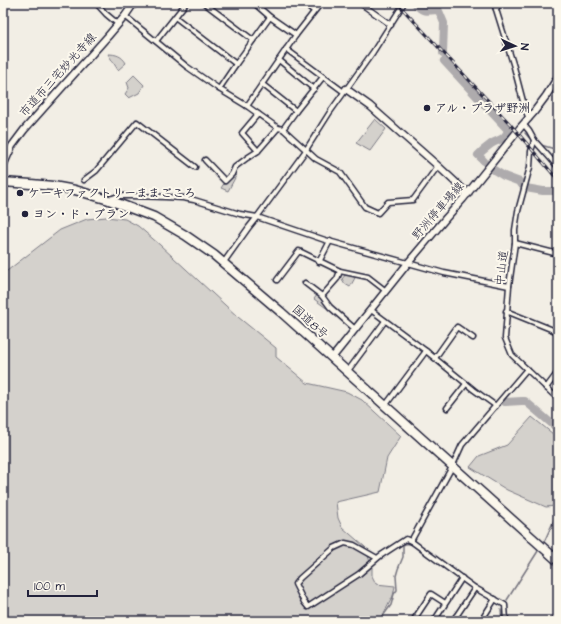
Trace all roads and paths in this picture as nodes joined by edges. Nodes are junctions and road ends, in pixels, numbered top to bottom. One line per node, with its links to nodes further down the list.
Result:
1 (96, 3): 17 (street)
2 (134, 3): 14 (street, 市道市三宅妙光寺線)
3 (186, 3): 15 (street)
4 (204, 3): 20 (street)
5 (254, 3): 16 (street)
6 (304, 3): 13 (street)
7 (321, 3): 13 (street)
8 (360, 3): 18 (street)
9 (404, 3): 18 (street)
10 (494, 3): 12 (street)
11 (500, 3): 12 (street)
12 (496, 9): 34 (street)
13 (314, 11): 19 (street)
14 (125, 16): 17 (street, 市道市三宅妙光寺線); 21 (street)
15 (175, 17): 21 (street); 24 (street)
16 (270, 17): 19 (street); 20 (street)
17 (118, 24): 42 (street, 市道市三宅妙光寺線)
18 (391, 25): 30 (street)
19 (296, 35): 22 (street)
20 (253, 40): 24 (street)
21 (156, 41): 29 (street)
22 (286, 49): 23 (street); 25 (street)
23 (279, 60): 27 (street); 28 (street)
24 (236, 64): 29 (street)
25 (324, 77): 28 (street); 30 (street)
26 (558, 77): 34 (street, 野洲停車場線)
27 (262, 84): 31 (street); 32 (street)
28 (314, 89): 32 (street)
29 (219, 90): 31 (street)
30 (345, 91): 39 (street); 43 (street)
31 (247, 106): 33 (street)
32 (296, 111): 37 (street)
33 (258, 114): 36 (street); 40 (street)
34 (529, 119): 35 (street, 野洲停車場線)
35 (524, 125): 38 (street); 48 (street, 野洲停車場線)
36 (278, 128): 37 (street); 40 (street)
37 (283, 130): 39 (street)
38 (534, 140): 45 (street); 52 (street, 中山道)
39 (306, 149): 43 (street); 50 (street)
40 (258, 151): 41 (street)
41 (205, 160)
42 (3, 166)
43 (438, 166): 48 (street)
44 (195, 167): 46 (street)
45 (558, 167)
46 (84, 180)
47 (3, 182): 49 (highway, 国道8号)
48 (468, 194): 56 (street, 野洲停車場線)
49 (109, 200): 50 (street); 54 (highway, 国道8号)
50 (257, 217): 51 (street); 54 (street)
51 (330, 241): 55 (street); 56 (street)
52 (515, 243): 53 (street); 60 (street, 中山道)
53 (558, 254)
54 (224, 262): 70 (highway, 国道8号)
55 (319, 262): 57 (street); 58 (street)
56 (408, 263): 60 (street); 61 (street, 野洲停車場線)
57 (340, 271): 61 (street); 62 (street)
58 (277, 280)
59 (305, 283): 62 (street)
60 (509, 286): 64 (street, 中山道)
61 (386, 290): 63 (street, 野洲停車場線)
62 (322, 296): 66 (street)
63 (371, 310): 65 (street); 66 (street, 野洲停車場線)
64 (506, 311): 67 (street); 72 (street, 中山道)
65 (385, 321): 69 (street); 73 (street)
66 (355, 329): 70 (street, 野洲停車場線)
67 (558, 332)
68 (473, 338): 71 (street)
69 (426, 351): 71 (street); 78 (street)
70 (332, 358): 73 (highway, 国道8号)
71 (435, 358): 75 (street)
72 (527, 369): 76 (street, 中山道); 79 (street)
73 (347, 372): 78 (highway, 国道8号)
74 (558, 372): 76 (street)
75 (466, 384): 79 (street); 80 (street)
76 (546, 388): 77 (street, 中山道)
77 (558, 399)
78 (385, 406): 81 (highway, 国道8号)
79 (496, 406): 81 (street)
80 (446, 408)
81 (452, 467): 82 (street); 84 (highway, 国道8号)
82 (411, 541): 83 (street); 85 (street)
83 (377, 558): 83 (street)
84 (558, 561)
85 (462, 578): 86 (street); 88 (street)
86 (475, 588): 87 (street); 90 (street)
87 (495, 599): 95 (street); 96 (street)
88 (445, 603): 91 (street); 92 (street)
89 (558, 614): 97 (street)
90 (456, 616): 93 (street); 94 (street)
91 (413, 621)
92 (434, 621)
93 (453, 621)
94 (463, 621)
95 (481, 621)
96 (506, 621)
97 (554, 621)

